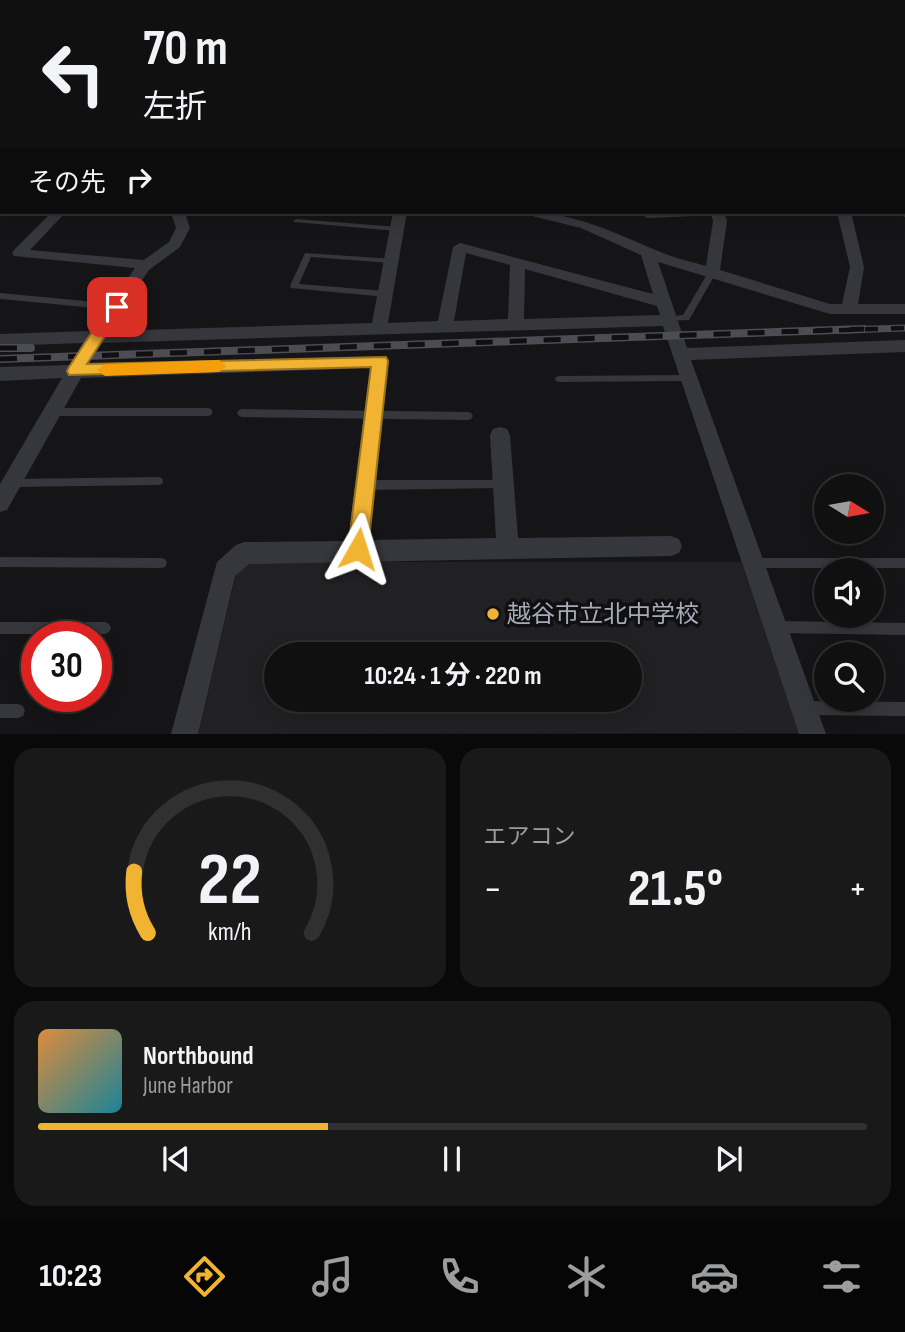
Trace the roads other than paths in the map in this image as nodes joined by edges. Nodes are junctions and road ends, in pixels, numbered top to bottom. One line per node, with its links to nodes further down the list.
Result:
1 (57, 214): 15 (street)
2 (180, 214): 15 (street)
3 (400, 214): 11 (street)
4 (551, 214): 9 (street)
5 (694, 214): 8 (lane)
6 (717, 214): 16 (street)
7 (844, 214): 21 (street)
8 (647, 216)
9 (588, 218): 12 (street)
10 (296, 221): 11 (lane)
11 (397, 229): 13 (street)
12 (648, 253): 16 (street); 22 (street)
13 (391, 261): 17 (street); 17 (lane)
14 (519, 262): 22 (street); 23 (street); 24 (street)
15 (148, 265): 19 (street)
16 (712, 273): 21 (street); 22 (lane)
17 (386, 294): 25 (street)
18 (0, 296): 19 (lane)
19 (117, 307): 26 (street)
20 (905, 309): 21 (street)
21 (849, 311)
22 (667, 314): 23 (street); 29 (street)
23 (516, 323): 24 (street)
24 (445, 326): 25 (street)
25 (379, 328): 26 (street)
26 (95, 337): 27 (street); 30 (street)
27 (0, 340)
28 (905, 346): 29 (street)
29 (680, 354): 32 (street)
30 (75, 371): 31 (street); 34 (street); 37 (street)
31 (0, 374)
32 (688, 378): 33 (lane); 50 (street)
33 (559, 379)
34 (52, 412): 35 (lane); 41 (street)
35 (208, 412)
36 (242, 413): 37 (lane)
37 (374, 415): 38 (lane); 43 (street)
38 (468, 416)
39 (500, 435): 42 (street)
40 (158, 481): 41 (lane)
41 (11, 483): 44 (street)
42 (504, 484): 43 (lane); 46 (street)
43 (365, 485): 47 (street)
44 (0, 503)
45 (671, 546): 46 (street)
46 (508, 547): 47 (street)
47 (358, 549): 60 (street)
48 (0, 562): 49 (lane)
49 (161, 563)
50 (754, 563): 51 (lane); 52 (street)
51 (905, 563)
52 (777, 627): 55 (lane); 56 (street)
53 (0, 628): 54 (lane)
54 (21, 628)
55 (905, 629)
56 (805, 708): 57 (lane); 61 (street)
57 (905, 709)
58 (0, 710): 59 (lane)
59 (18, 711)
60 (184, 733)
61 (813, 733)

